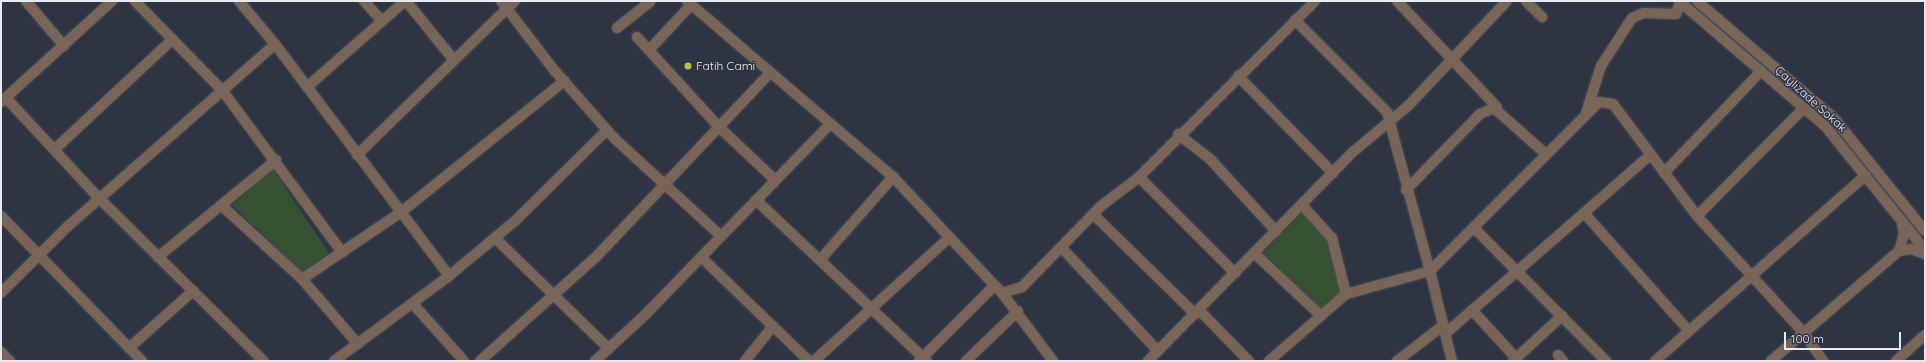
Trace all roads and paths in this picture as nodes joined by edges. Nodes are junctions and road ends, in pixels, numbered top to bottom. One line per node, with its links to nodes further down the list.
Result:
1 (26, 1): 24 (street)
2 (112, 1): 24 (street)
3 (135, 1): 22 (street)
4 (239, 1): 23 (street)
5 (364, 1): 18 (street)
6 (405, 1): 18 (street); 26 (street)
7 (515, 1): 16 (street)
8 (651, 1): 20 (street)
9 (1315, 1): 19 (street)
10 (1397, 1): 27 (street)
11 (1507, 1): 27 (street)
12 (1526, 1): 17 (street)
13 (1679, 1): 28 (street, Çaylızade Sokak); 37 (street)
14 (1697, 1): 68 (street, Çaylızade Sokak)
15 (689, 3): 25 (street); 29 (street)
16 (503, 5): 26 (street); 31 (street)
17 (1542, 17)
18 (381, 20): 32 (street)
19 (1296, 20): 30 (street); 38 (street)
20 (617, 28)
21 (637, 37): 25 (street)
22 (173, 39): 33 (street); 43 (street)
23 (275, 44): 32 (street); 33 (street)
24 (64, 46): 34 (street)
25 (648, 50): 40 (street)
26 (454, 60): 45 (street)
27 (1454, 60): 35 (street); 38 (street)
28 (1761, 71): 36 (street, Çaylızade Sokak); 49 (street)
29 (769, 74): 39 (street); 40 (street)
30 (1238, 76): 42 (street); 48 (street)
31 (564, 81): 41 (street); 60 (street)
32 (307, 87): 45 (street)
33 (222, 90): 47 (street); 56 (street)
34 (4, 100): 43 (street)
35 (1497, 107): 44 (street); 55 (street)
36 (1804, 108): 50 (street, Çaylızade Sokak); 64 (street)
37 (1586, 114): 44 (street); 46 (street)
38 (1391, 122): 48 (street); 55 (street)
39 (829, 125): 52 (street); 53 (street)
40 (719, 127): 53 (street); 54 (street)
41 (607, 130): 54 (street); 71 (street)
42 (1178, 134): 51 (street); 67 (street)
43 (54, 149): 56 (street)
44 (1546, 154): 66 (street)
45 (357, 155): 60 (street)
46 (1650, 155): 49 (street); 61 (street)
47 (276, 160): 58 (street); 75 (street)
48 (1333, 173): 59 (street)
49 (1664, 173): 64 (street)
50 (1866, 174): 65 (street, Çaylızade Sokak); 86 (street)
51 (1139, 176): 62 (street); 84 (street)
52 (893, 177): 70 (street); 81 (street)
53 (776, 180): 57 (street)
54 (665, 186): 69 (street); 93 (street)
55 (1406, 190): 82 (street)
56 (99, 198): 78 (street); 79 (street)
57 (756, 200): 69 (street); 81 (street)
58 (221, 205): 79 (street); 87 (street)
59 (1302, 206): 67 (street); 92 (street)
60 (400, 213): 75 (street); 85 (street)
61 (1584, 213): 83 (street); 103 (street)
62 (1093, 214): 72 (street); 98 (street)
63 (1, 216): 78 (street)
64 (1697, 216): 86 (street)
65 (1901, 220): 73 (street, Çaylızade Sokak); 74 (street)
66 (1474, 228): 82 (street); 83 (street)
67 (1276, 231): 76 (street)
68 (1925, 231)
69 (721, 236): 80 (street)
70 (950, 237): 88 (street); 95 (street)
71 (495, 238): 85 (street); 93 (street)
72 (1061, 247): 91 (street); 109 (street)
73 (1925, 250)
74 (1900, 251): 77 (street); 104 (street)
75 (342, 252): 87 (street)
76 (1254, 253): 84 (street); 99 (street)
77 (1925, 254)
78 (38, 257): 90 (street); 107 (street)
79 (158, 257): 89 (street)
80 (701, 257): 101 (street); 108 (street)
81 (820, 260): 95 (street)
82 (1430, 271): 92 (street); 102 (street)
83 (1519, 272): 96 (street); 100 (street)
84 (1235, 274): 98 (street)
85 (449, 276): 94 (street)
86 (1751, 276): 103 (street); 104 (street)
87 (302, 279): 106 (street)
88 (995, 285): 91 (street); 111 (street)
89 (193, 291): 107 (street); 115 (street)
90 (1, 293)
91 (1002, 293): 97 (street)
92 (1346, 294): 99 (street)
93 (555, 295): 108 (street); 118 (street)
94 (412, 304): 106 (street); 117 (street)
95 (871, 308): 111 (street); 122 (street)
96 (1472, 310): 102 (street); 112 (street)
97 (1018, 311): 123 (street); 124 (street)
98 (1197, 312): 109 (street); 126 (street)
99 (1321, 316): 127 (street)
100 (1562, 316): 112 (street); 130 (street)
101 (773, 326): 120 (street); 121 (street)
102 (1445, 329): 128 (street); 129 (street)
103 (1689, 331): 131 (street)
104 (1803, 332): 132 (street); 133 (street)
105 (1925, 335): 134 (street)
106 (358, 344): 116 (street)
107 (129, 348): 114 (street)
108 (609, 349): 119 (street)
109 (1158, 351): 125 (street)
110 (1, 352): 113 (street)
111 (923, 360)
112 (1515, 360)
113 (10, 361)
114 (142, 361)
115 (264, 361)
116 (334, 361)
117 (464, 361)
118 (480, 361)
119 (595, 361)
120 (745, 361)
121 (809, 361)
122 (814, 361)
123 (966, 361)
124 (1053, 361)
125 (1148, 361)
126 (1249, 361)
127 (1269, 361)
128 (1397, 361)
129 (1452, 361)
130 (1606, 361)
131 (1655, 361)
132 (1771, 361)
133 (1823, 361)
134 (1896, 361)

